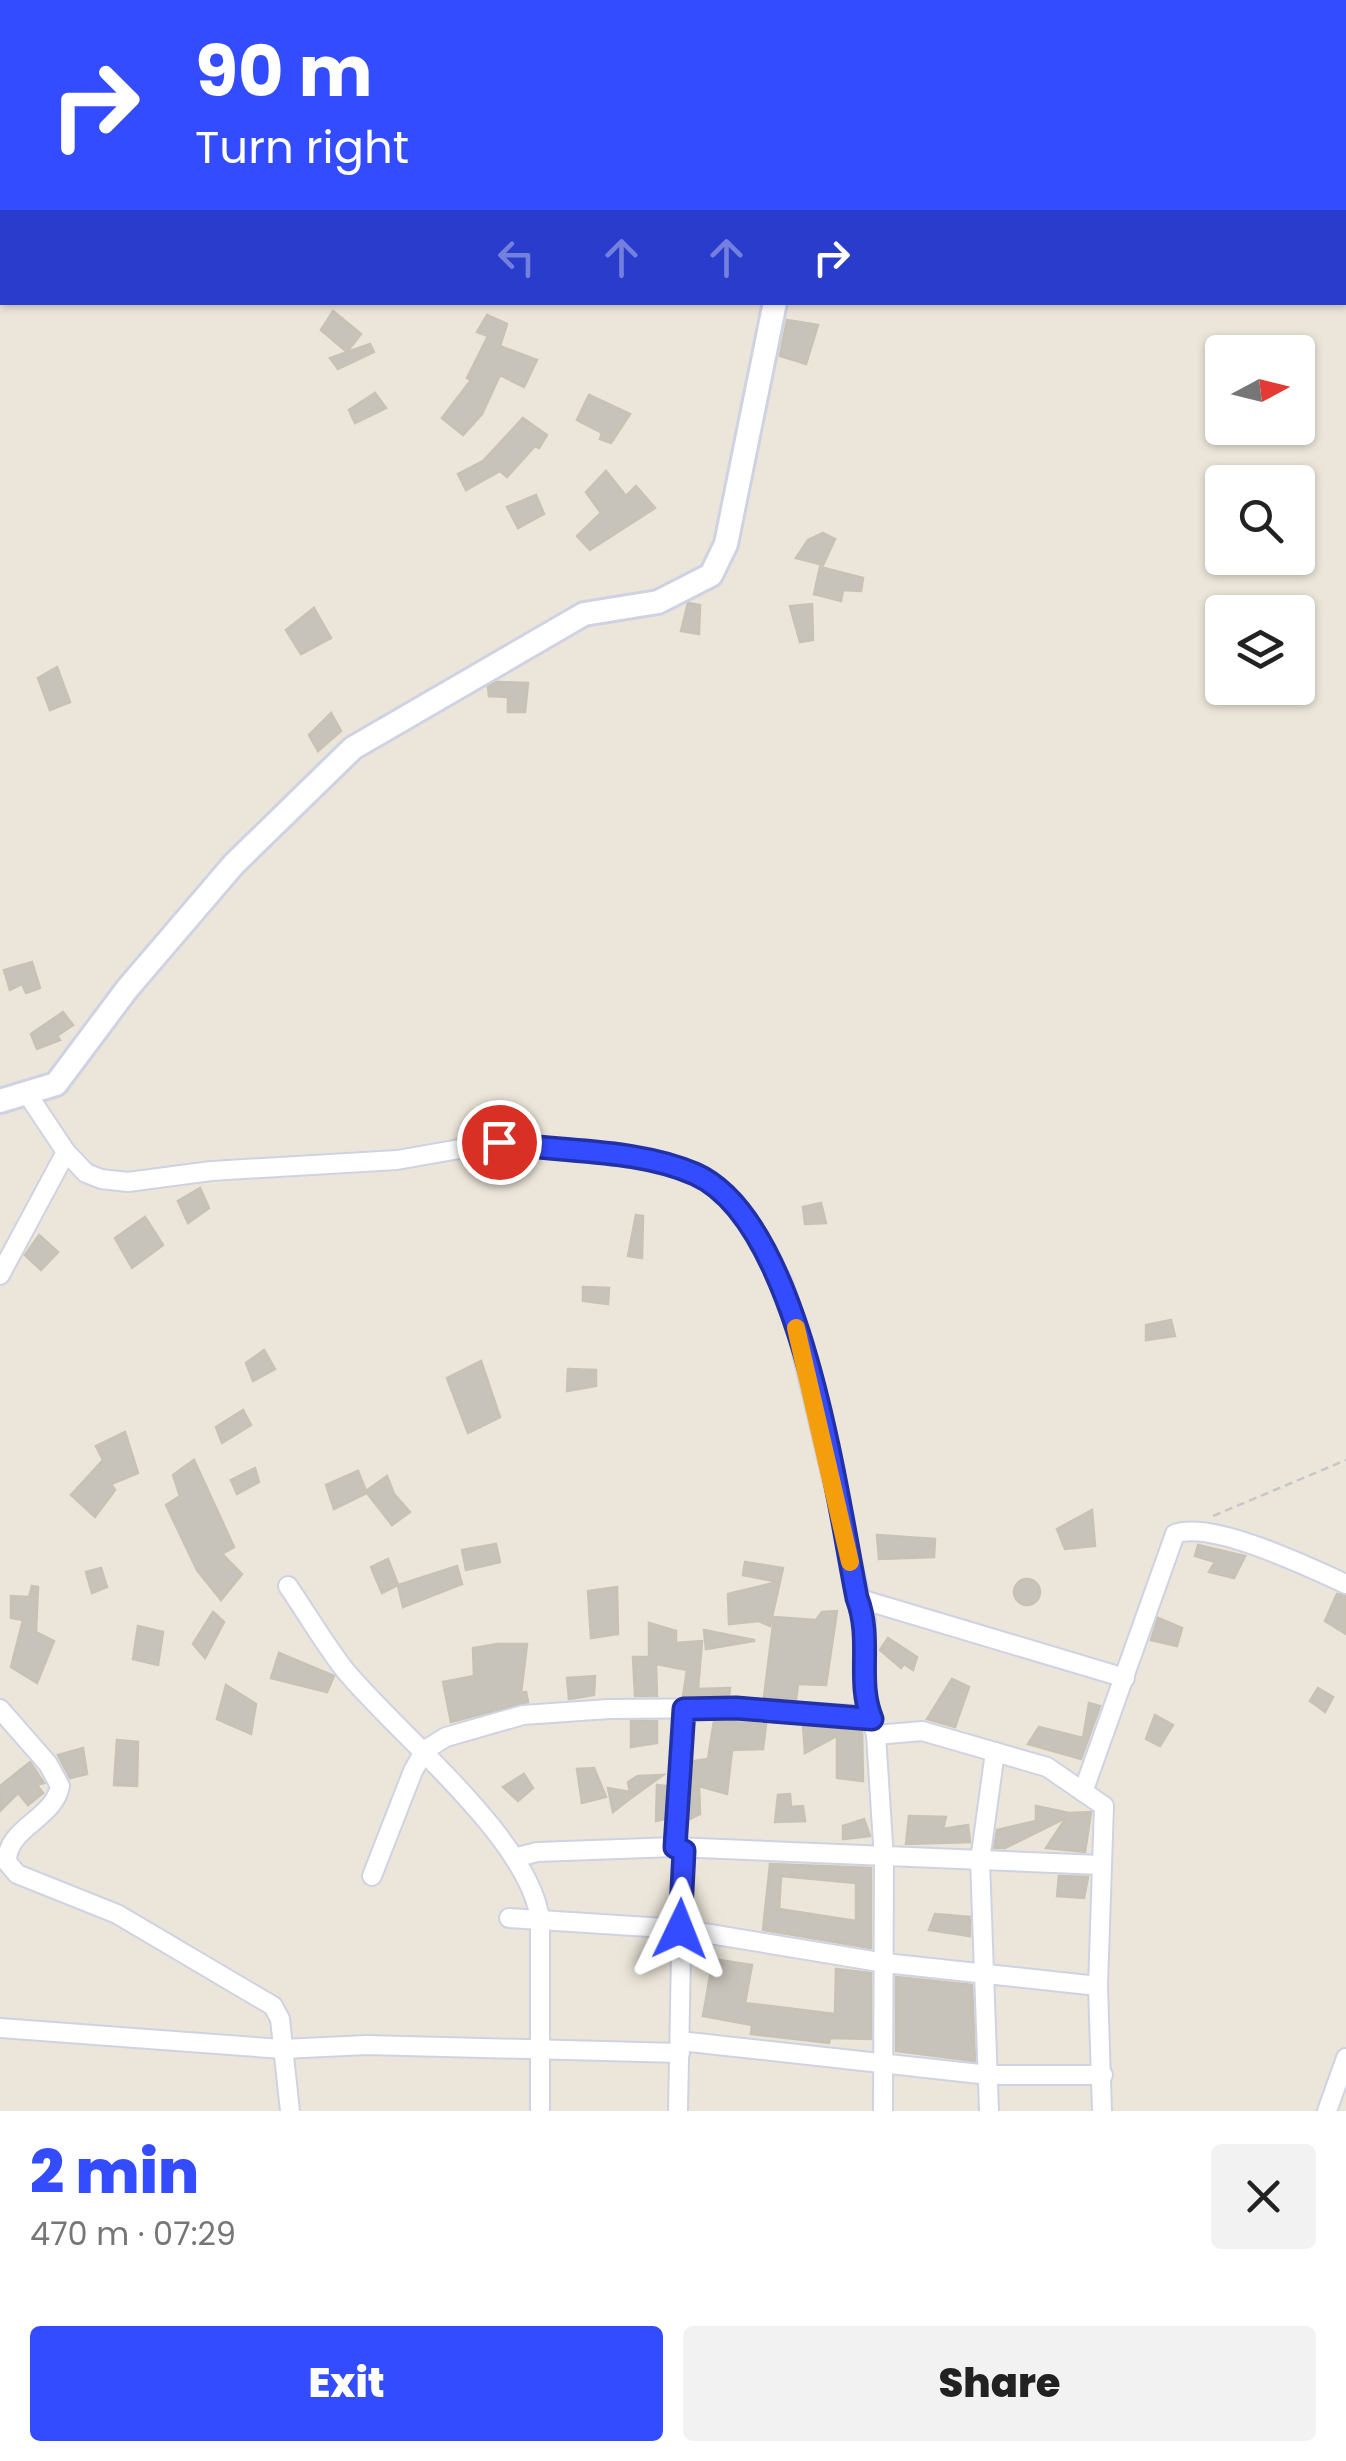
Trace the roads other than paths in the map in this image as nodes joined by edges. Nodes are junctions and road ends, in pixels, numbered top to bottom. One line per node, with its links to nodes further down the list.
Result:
1 (774, 305): 2 (street)
2 (26, 1092): 3 (street); 4 (street)
3 (0, 1101)
4 (66, 1152): 5 (street); 8 (street)
5 (0, 1275)
6 (1346, 1584): 9 (street)
7 (288, 1586): 13 (street)
8 (857, 1598): 9 (street); 12 (street)
9 (1125, 1678): 15 (street)
10 (0, 1709): 31 (street)
11 (684, 1709): 12 (street); 13 (street); 16 (street)
12 (874, 1727): 14 (street); 18 (street)
13 (426, 1750): 17 (street); 21 (street)
14 (996, 1752): 15 (street); 19 (street)
15 (1082, 1792): 20 (street)
16 (675, 1847): 17 (street); 18 (street); 24 (street)
17 (514, 1858): 23 (street)
18 (884, 1859): 19 (street); 25 (street)
19 (980, 1861): 20 (street); 26 (street)
20 (1100, 1865): 27 (street)
21 (372, 1876)
22 (509, 1918): 23 (street)
23 (540, 1920): 24 (street); 30 (street)
24 (680, 1929): 25 (street); 29 (street)
25 (885, 1963): 26 (street); 33 (street)
26 (987, 1974): 27 (street); 34 (street)
27 (1098, 1986): 35 (street)
28 (0, 2028): 31 (street)
29 (680, 2047): 30 (street); 33 (street); 38 (street)
30 (540, 2048): 31 (street); 37 (street)
31 (282, 2050): 36 (street)
32 (1346, 2058): 42 (street)
33 (884, 2065): 34 (street); 39 (street)
34 (989, 2075): 35 (street); 40 (street)
35 (1103, 2075): 41 (street)
36 (290, 2111)
37 (540, 2111)
38 (678, 2111)
39 (884, 2111)
40 (989, 2111)
41 (1102, 2111)
42 (1327, 2111)

